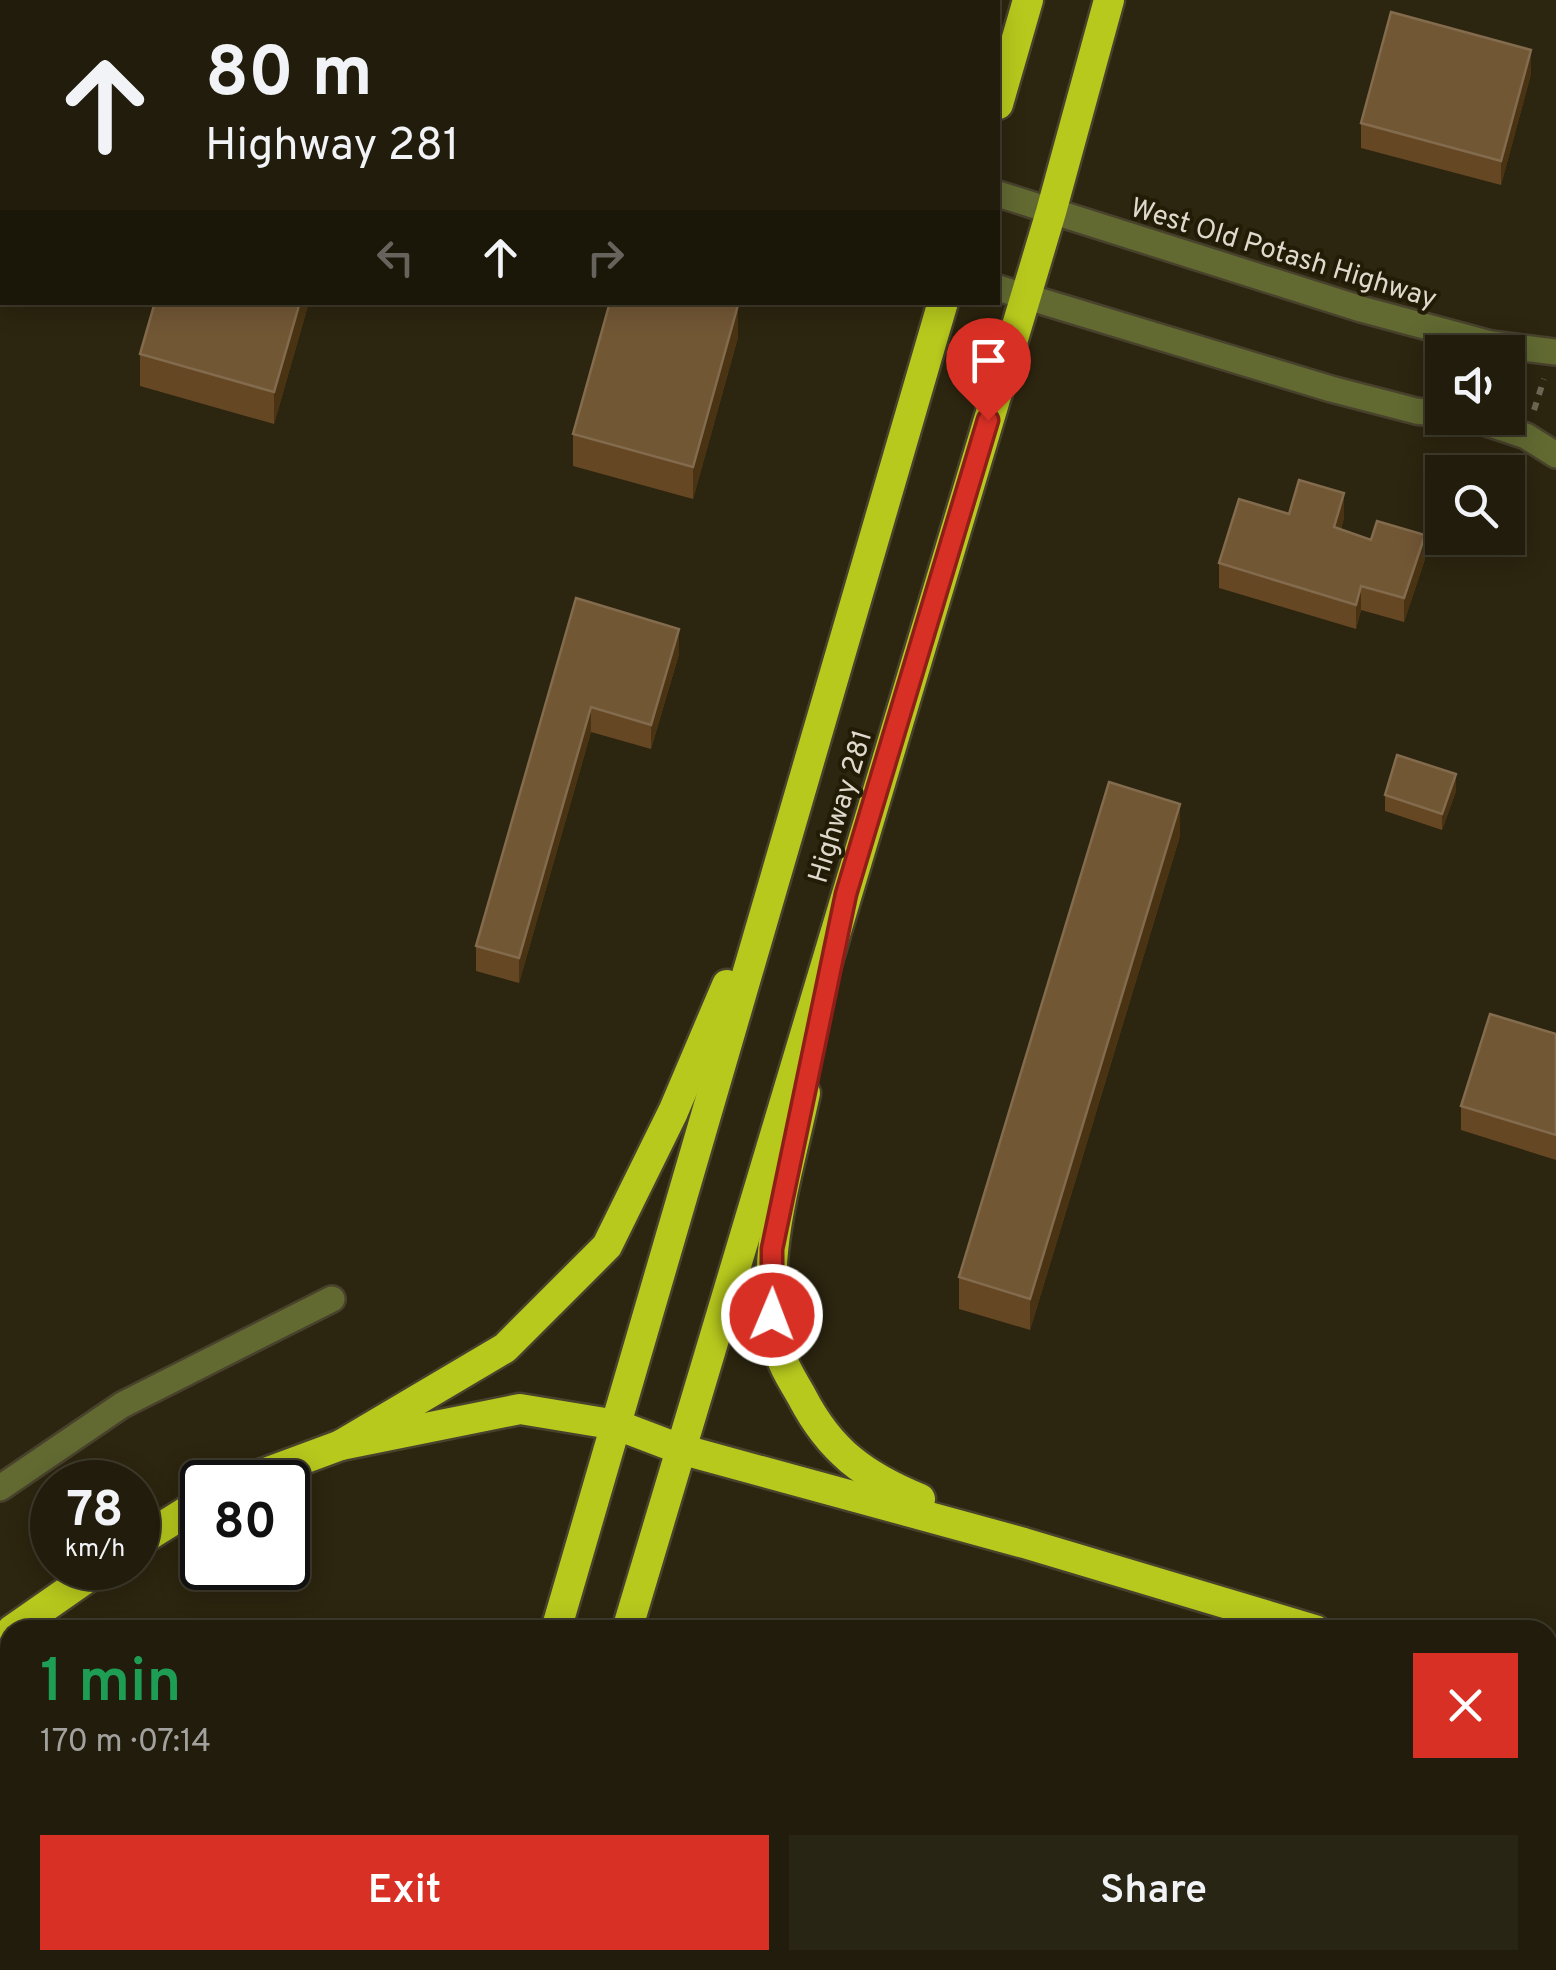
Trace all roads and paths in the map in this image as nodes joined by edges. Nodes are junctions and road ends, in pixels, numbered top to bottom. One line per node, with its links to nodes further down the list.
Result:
1 (1028, 0): 3 (highway)
2 (1109, 0): 5 (highway, Highway 281)
3 (1000, 97)
4 (1000, 195): 5 (street, West Old Potash Highway)
5 (1051, 212): 6 (highway, Highway 281); 8 (street, West Old Potash Highway)
6 (1011, 292): 10 (street); 14 (highway, Highway 281)
7 (941, 305): 13 (highway, Highway 281)
8 (1550, 364): 9 (path)
9 (1534, 411)
10 (1425, 412)
11 (1523, 435): 12 (street)
12 (1556, 455)
13 (779, 862): 16 (highway, Highway 281); 17 (highway)
14 (846, 894): 18 (highway, Highway 281); 21 (highway)
15 (332, 1299): 20 (street)
16 (617, 1425): 17 (highway); 18 (highway); 24 (highway, Highway 281)
17 (340, 1444): 19 (highway)
18 (680, 1449): 21 (highway); 25 (highway, Highway 281)
19 (298, 1460)
20 (0, 1488)
21 (1024, 1543): 26 (highway)
22 (70, 1590): 23 (highway)
23 (27, 1620)
24 (559, 1620)
25 (630, 1620)
26 (1282, 1620)

